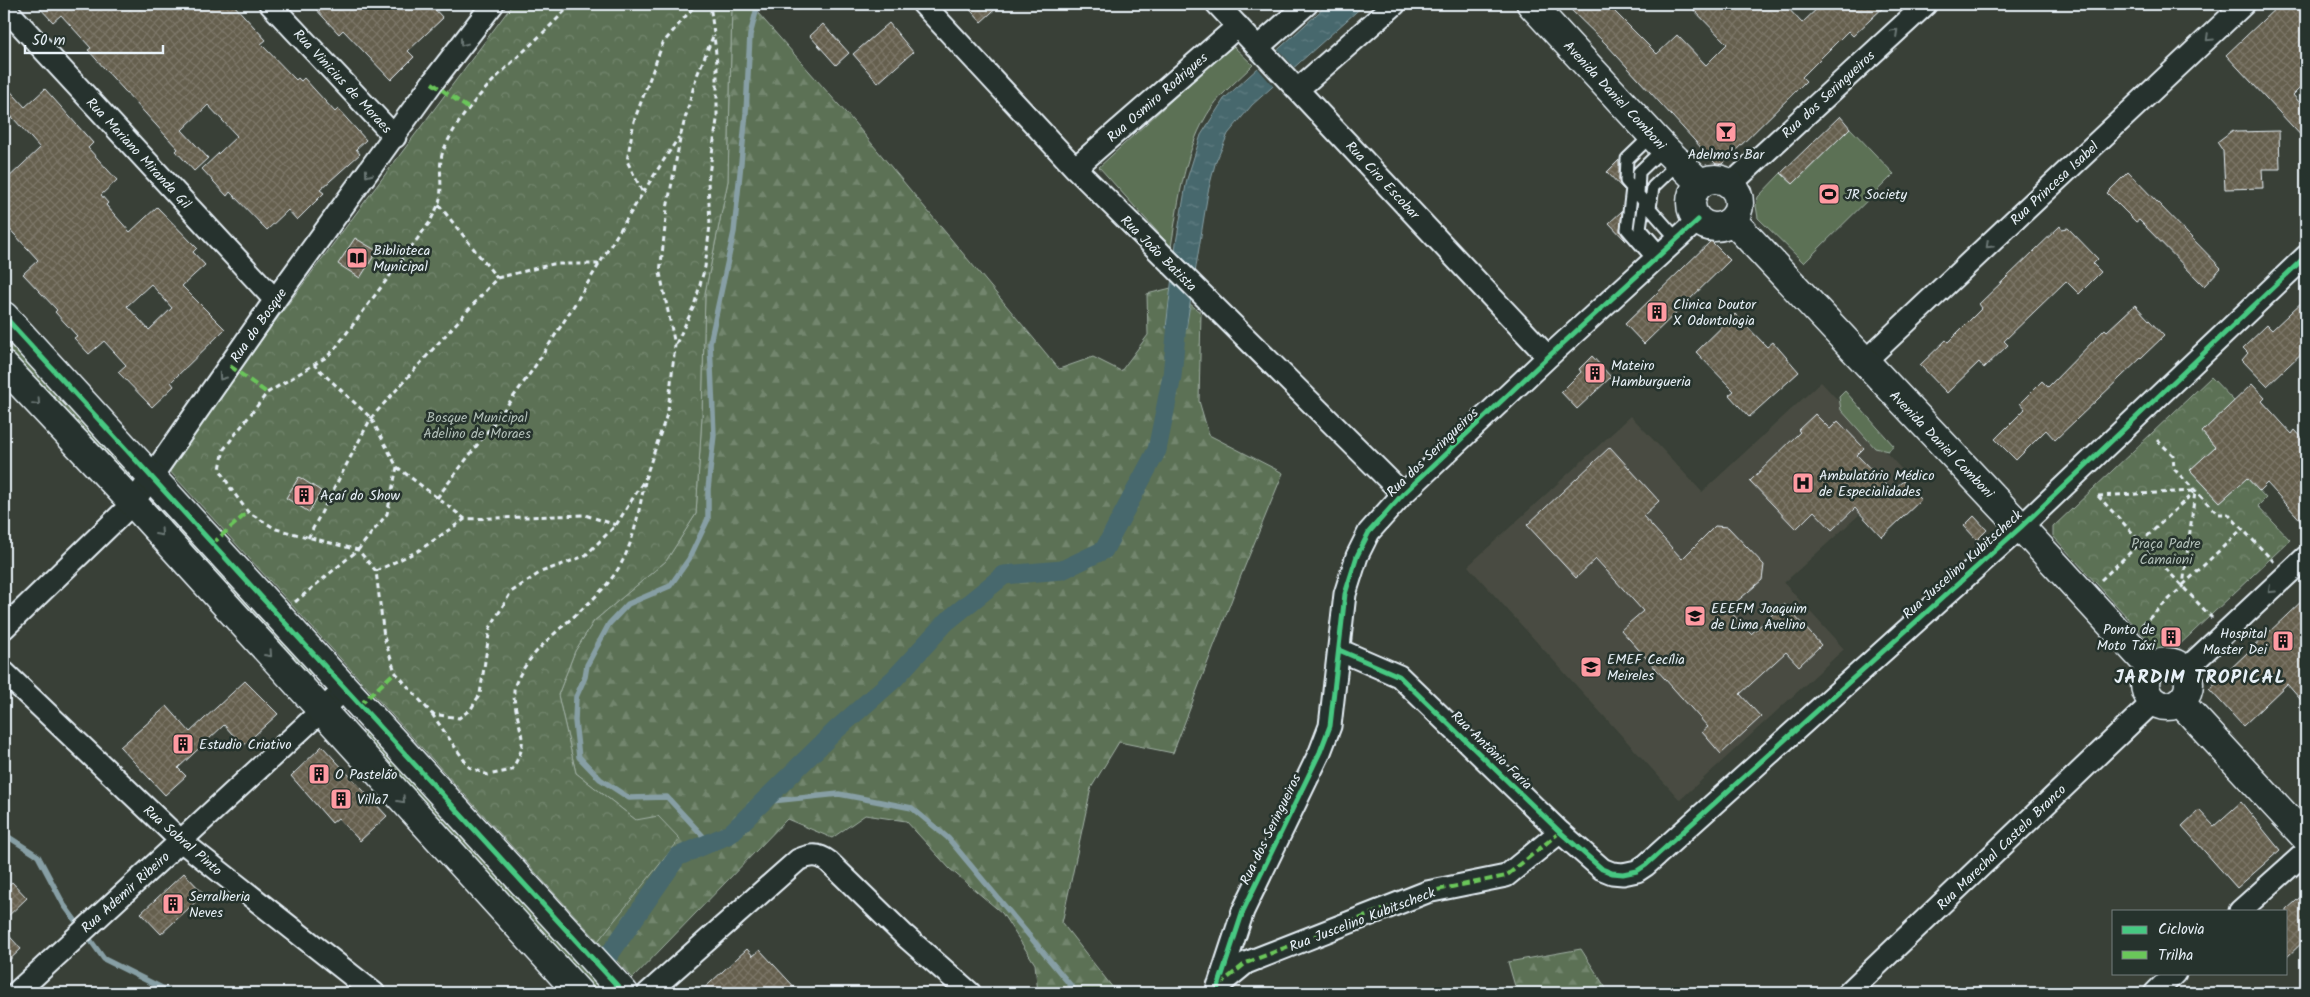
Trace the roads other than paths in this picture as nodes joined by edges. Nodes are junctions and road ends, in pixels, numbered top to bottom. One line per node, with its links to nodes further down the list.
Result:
1 (270, 4): 14 (street, Rua Vinicius de Moraes)
2 (493, 4): 14 (street, Rua do Bosque, one-way to 14)
3 (923, 4): 16 (street, Rua João Batista)
4 (1217, 4): 11 (street, Rua Ciro Escobar)
5 (1307, 4): 12 (street)
6 (1394, 4): 13 (street)
7 (1531, 4): 15 (street, Avenida Daniel Comboni)
8 (1926, 4): 18 (street, Rua dos Seringueiros, one-way to 8)
9 (2244, 4): 27 (street, Rua Princesa Isabel, one-way to 27)
10 (4, 7): 24 (street, Rua Mariano Miranda Gil)
11 (1238, 26): 12 (street, Rua Ciro Escobar); 16 (street, Rua Osmiro Rodrigues)
12 (1262, 52): 13 (street, Rua Ciro Escobar)
13 (1293, 84): 26 (street, Rua Ciro Escobar)
14 (395, 137): 24 (street, Rua do Bosque, one-way to 24)
15 (1665, 149): 17 (street, Avenida Daniel Comboni); 19 (lane); 19 (lane); 19 (lane)
16 (1075, 168): 30 (street, Rua João Batista)
17 (1700, 183): 18 (street); 20 (street)
18 (1731, 184): 21 (street)
19 (1641, 198): 22 (lane); 22 (lane); 22 (lane)
20 (1698, 220): 21 (street); 22 (street, Rua dos Seringueiros)
21 (1732, 220): 27 (street, Avenida Daniel Comboni)
22 (1664, 249): 26 (street, Rua dos Seringueiros)
23 (2306, 256): 32 (street, Rua Juscelino Kubitscheck)
24 (275, 300): 29 (street, Rua do Bosque, one-way to 29)
25 (4, 316): 29 (street)
26 (1548, 357): 30 (street, Rua dos Seringueiros)
27 (1864, 362): 32 (street, Avenida Daniel Comboni)
28 (4, 366): 31 (street, one-way to 31)
29 (151, 478): 31 (street, Rua do Bosque); 39 (street)
30 (1403, 494): 35 (street, Rua dos Seringueiros)
31 (133, 503): 34 (street, Rua do Bosque); 41 (street, one-way to 41)
32 (2021, 527): 36 (street, Avenida Daniel Comboni); 46 (street, Rua Juscelino Kubitscheck)
33 (2306, 557): 37 (street, one-way to 37)
34 (4, 628)
35 (1339, 650): 42 (street, Rua Antônio Faria); 49 (street, Rua dos Seringueiros)
36 (2151, 668): 37 (street); 40 (street)
37 (2185, 670): 40 (street)
38 (4, 672): 44 (street, Rua Sobral Pinto)
39 (345, 689): 41 (street, Rua Ademir Ribeiro); 53 (street)
40 (2167, 701): 43 (street); 56 (street, Rua Marechal Castelo Branco)
41 (321, 710): 44 (street, Rua Ademir Ribeiro); 52 (street, one-way to 52)
42 (1560, 832): 46 (street, Rua Antônio Faria); 49 (street, Rua Juscelino Kubitscheck)
43 (2306, 838)
44 (181, 841): 50 (street, Rua Ademir Ribeiro); 51 (street, Rua Sobral Pinto)
45 (2306, 852): 47 (street)
46 (1623, 874)
47 (2241, 910)
48 (2175, 974): 57 (street)
49 (1217, 990)
50 (16, 993)
51 (374, 993)
52 (579, 993)
53 (624, 993)
54 (648, 993): 55 (street)
55 (970, 993)
56 (1848, 993)
57 (2155, 993)

